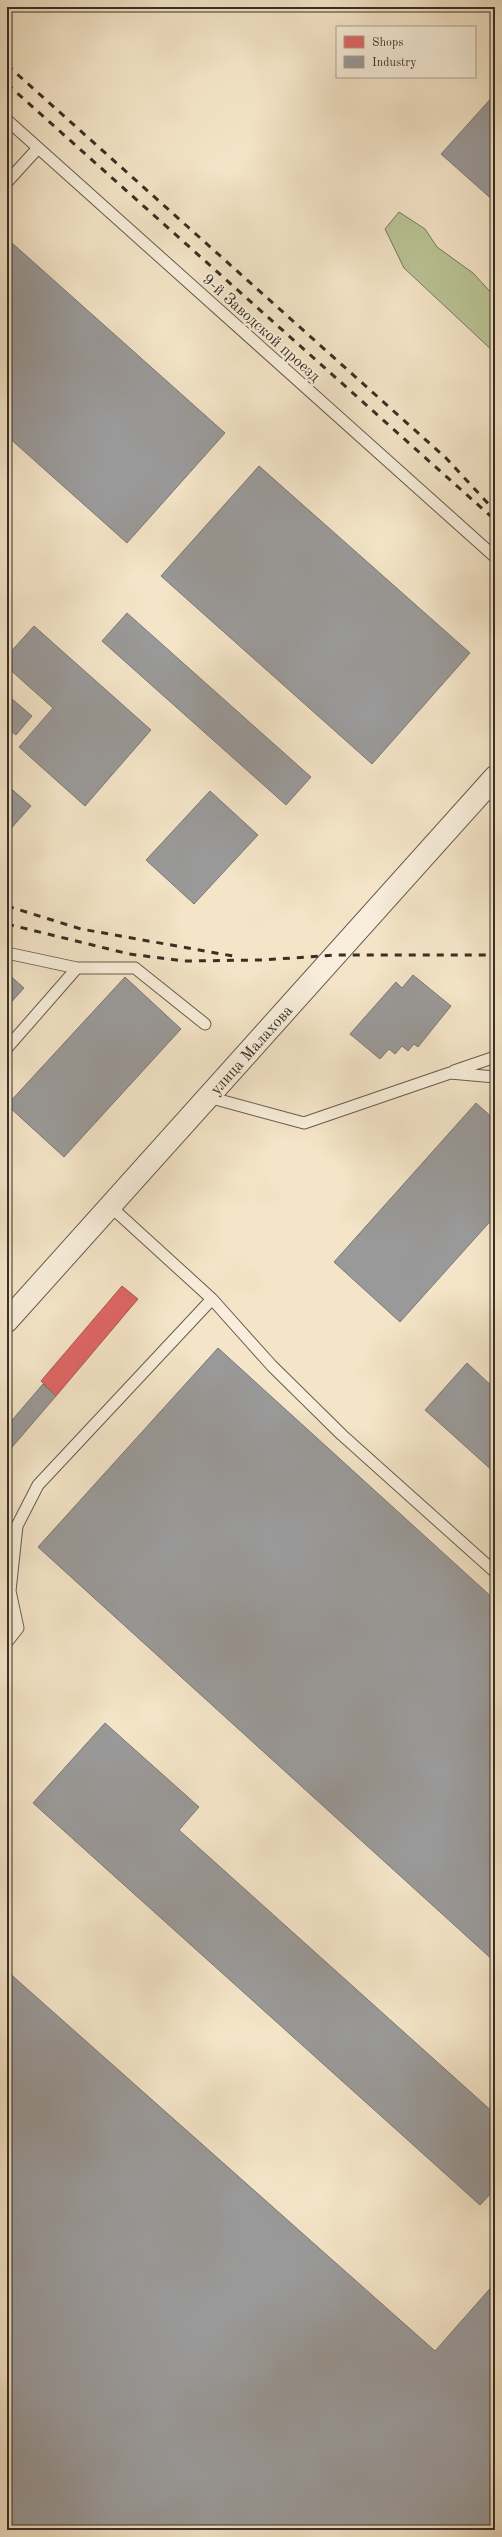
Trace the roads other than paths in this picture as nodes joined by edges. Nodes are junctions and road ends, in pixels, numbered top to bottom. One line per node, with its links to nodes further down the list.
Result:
1 (7, 120): 2 (lane, 9-й Заводской проезд)
2 (38, 148): 3 (lane); 4 (lane, 9-й Заводской проезд)
3 (7, 182)
4 (495, 558)
5 (495, 777): 13 (street, улица Малахова)
6 (7, 953): 7 (lane)
7 (77, 968): 8 (lane); 9 (lane)
8 (205, 1024)
9 (7, 1048)
10 (495, 1057): 11 (lane)
11 (450, 1073): 12 (lane); 13 (lane)
12 (495, 1077)
13 (208, 1097): 14 (street, улица Малахова)
14 (110, 1206): 15 (lane); 16 (street, улица Малахова)
15 (212, 1299): 17 (lane); 18 (lane)
16 (7, 1321)
17 (495, 1572)
18 (7, 1642)

